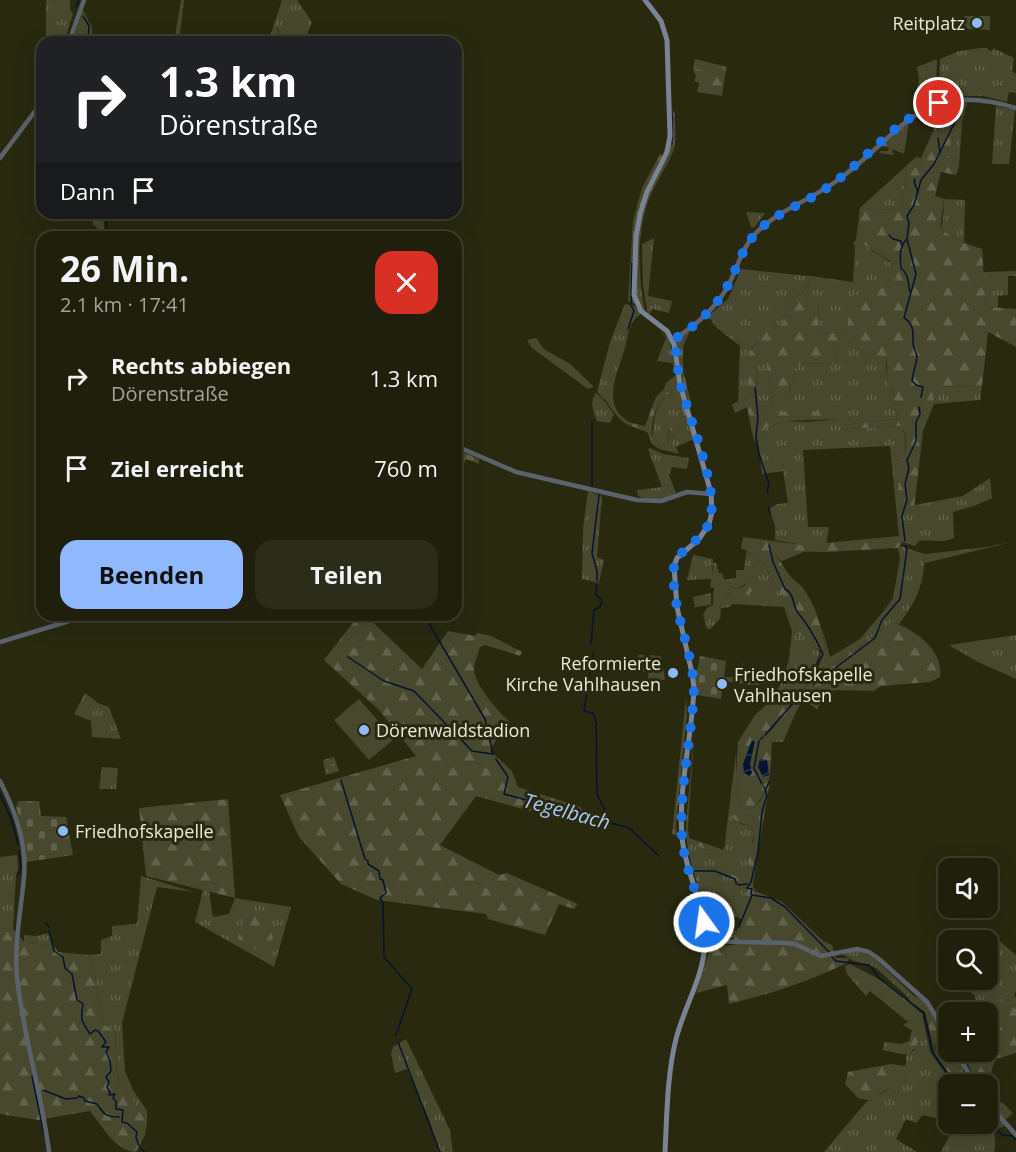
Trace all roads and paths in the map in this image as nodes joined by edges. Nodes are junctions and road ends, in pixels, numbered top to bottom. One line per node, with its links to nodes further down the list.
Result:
1 (84, 0): 3 (street)
2 (645, 0): 7 (main road)
3 (71, 36)
4 (1016, 108): 7 (street)
5 (36, 110): 6 (street)
6 (0, 158)
7 (673, 340): 9 (main road)
8 (462, 449): 9 (street)
9 (711, 494): 13 (main road)
10 (69, 621): 11 (street)
11 (0, 642)
12 (0, 781): 17 (street)
13 (705, 941): 14 (street); 18 (main road)
14 (938, 1020)
15 (998, 1115): 16 (street)
16 (1016, 1135)
17 (50, 1152)
18 (665, 1152)

